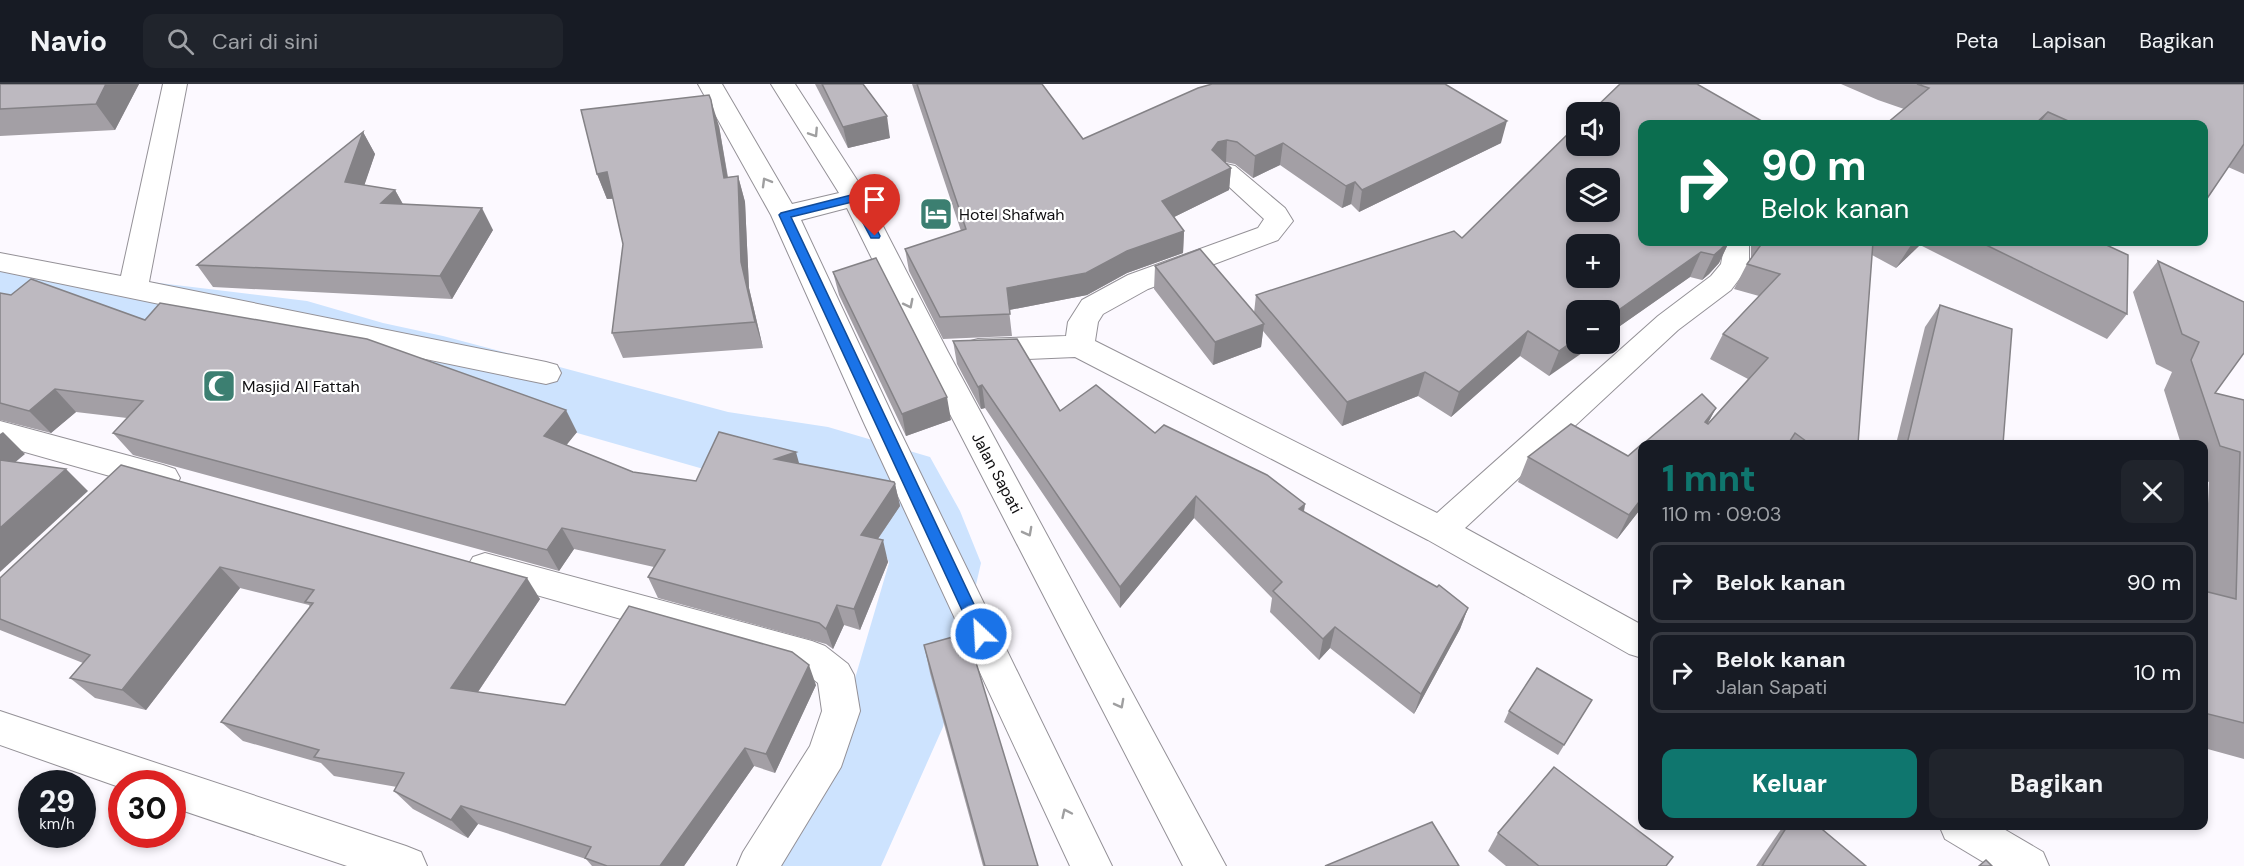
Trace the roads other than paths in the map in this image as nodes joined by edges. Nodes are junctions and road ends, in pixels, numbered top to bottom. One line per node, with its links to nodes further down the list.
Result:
1 (175, 84): 9 (street)
2 (710, 84): 6 (street, one-way to 2)
3 (783, 84): 5 (street, Jalan Sapati, one-way to 5)
4 (1226, 172): 10 (street)
5 (855, 197): 6 (street); 11 (street, Jalan Sapati, one-way to 11)
6 (785, 215): 24 (street, one-way to 6)
7 (1737, 246): 15 (street)
8 (0, 262): 9 (street)
9 (133, 288): 12 (street)
10 (1078, 346): 11 (street); 15 (street)
11 (933, 352): 25 (street, Jalan Sapati, one-way to 25)
12 (546, 373)
13 (0, 433): 14 (street)
14 (192, 486)
15 (1440, 530): 17 (street)
16 (456, 559): 23 (street)
17 (1638, 641)
18 (0, 728): 19 (street)
19 (121, 770)
20 (186, 793): 22 (street)
21 (1967, 830): 26 (street)
22 (406, 866)
23 (758, 866)
24 (1091, 866)
25 (1205, 866)
26 (2028, 866)

